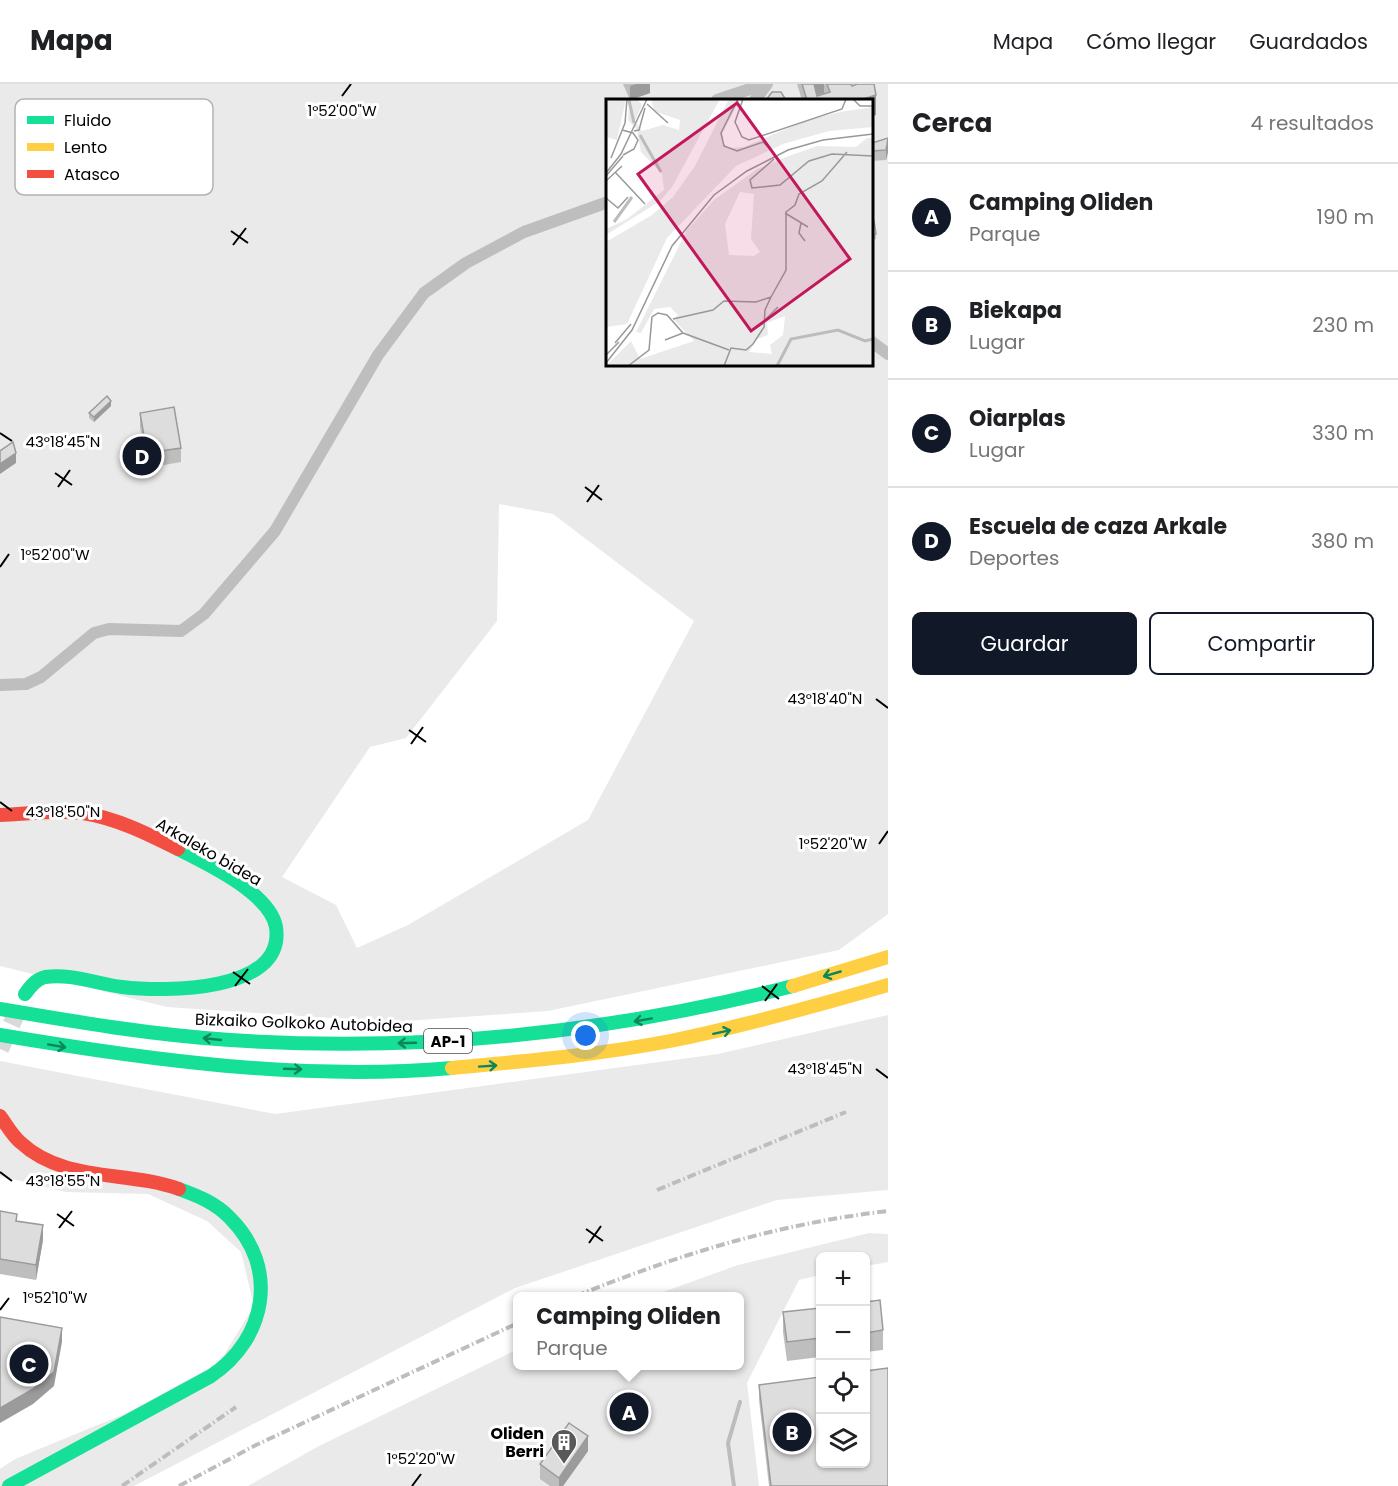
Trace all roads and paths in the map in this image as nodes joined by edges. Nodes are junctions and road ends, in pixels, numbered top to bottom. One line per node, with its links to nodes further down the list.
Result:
1 (766, 84): 2 (street); 3 (street)
2 (720, 99)
3 (757, 99)
4 (606, 203): 7 (street)
5 (873, 343): 6 (street)
6 (888, 354)
7 (0, 685)
8 (0, 815): 11 (main road, Arkaleko bidea)
9 (888, 957): 12 (main road, Bizkaiko Golkoko Autobidea / AP-1, one-way to 12)
10 (888, 985): 13 (main road, AP-1, one-way to 10)
11 (25, 994)
12 (0, 1009)
13 (0, 1035)
14 (0, 1116): 15 (main road)
15 (9, 1486)

